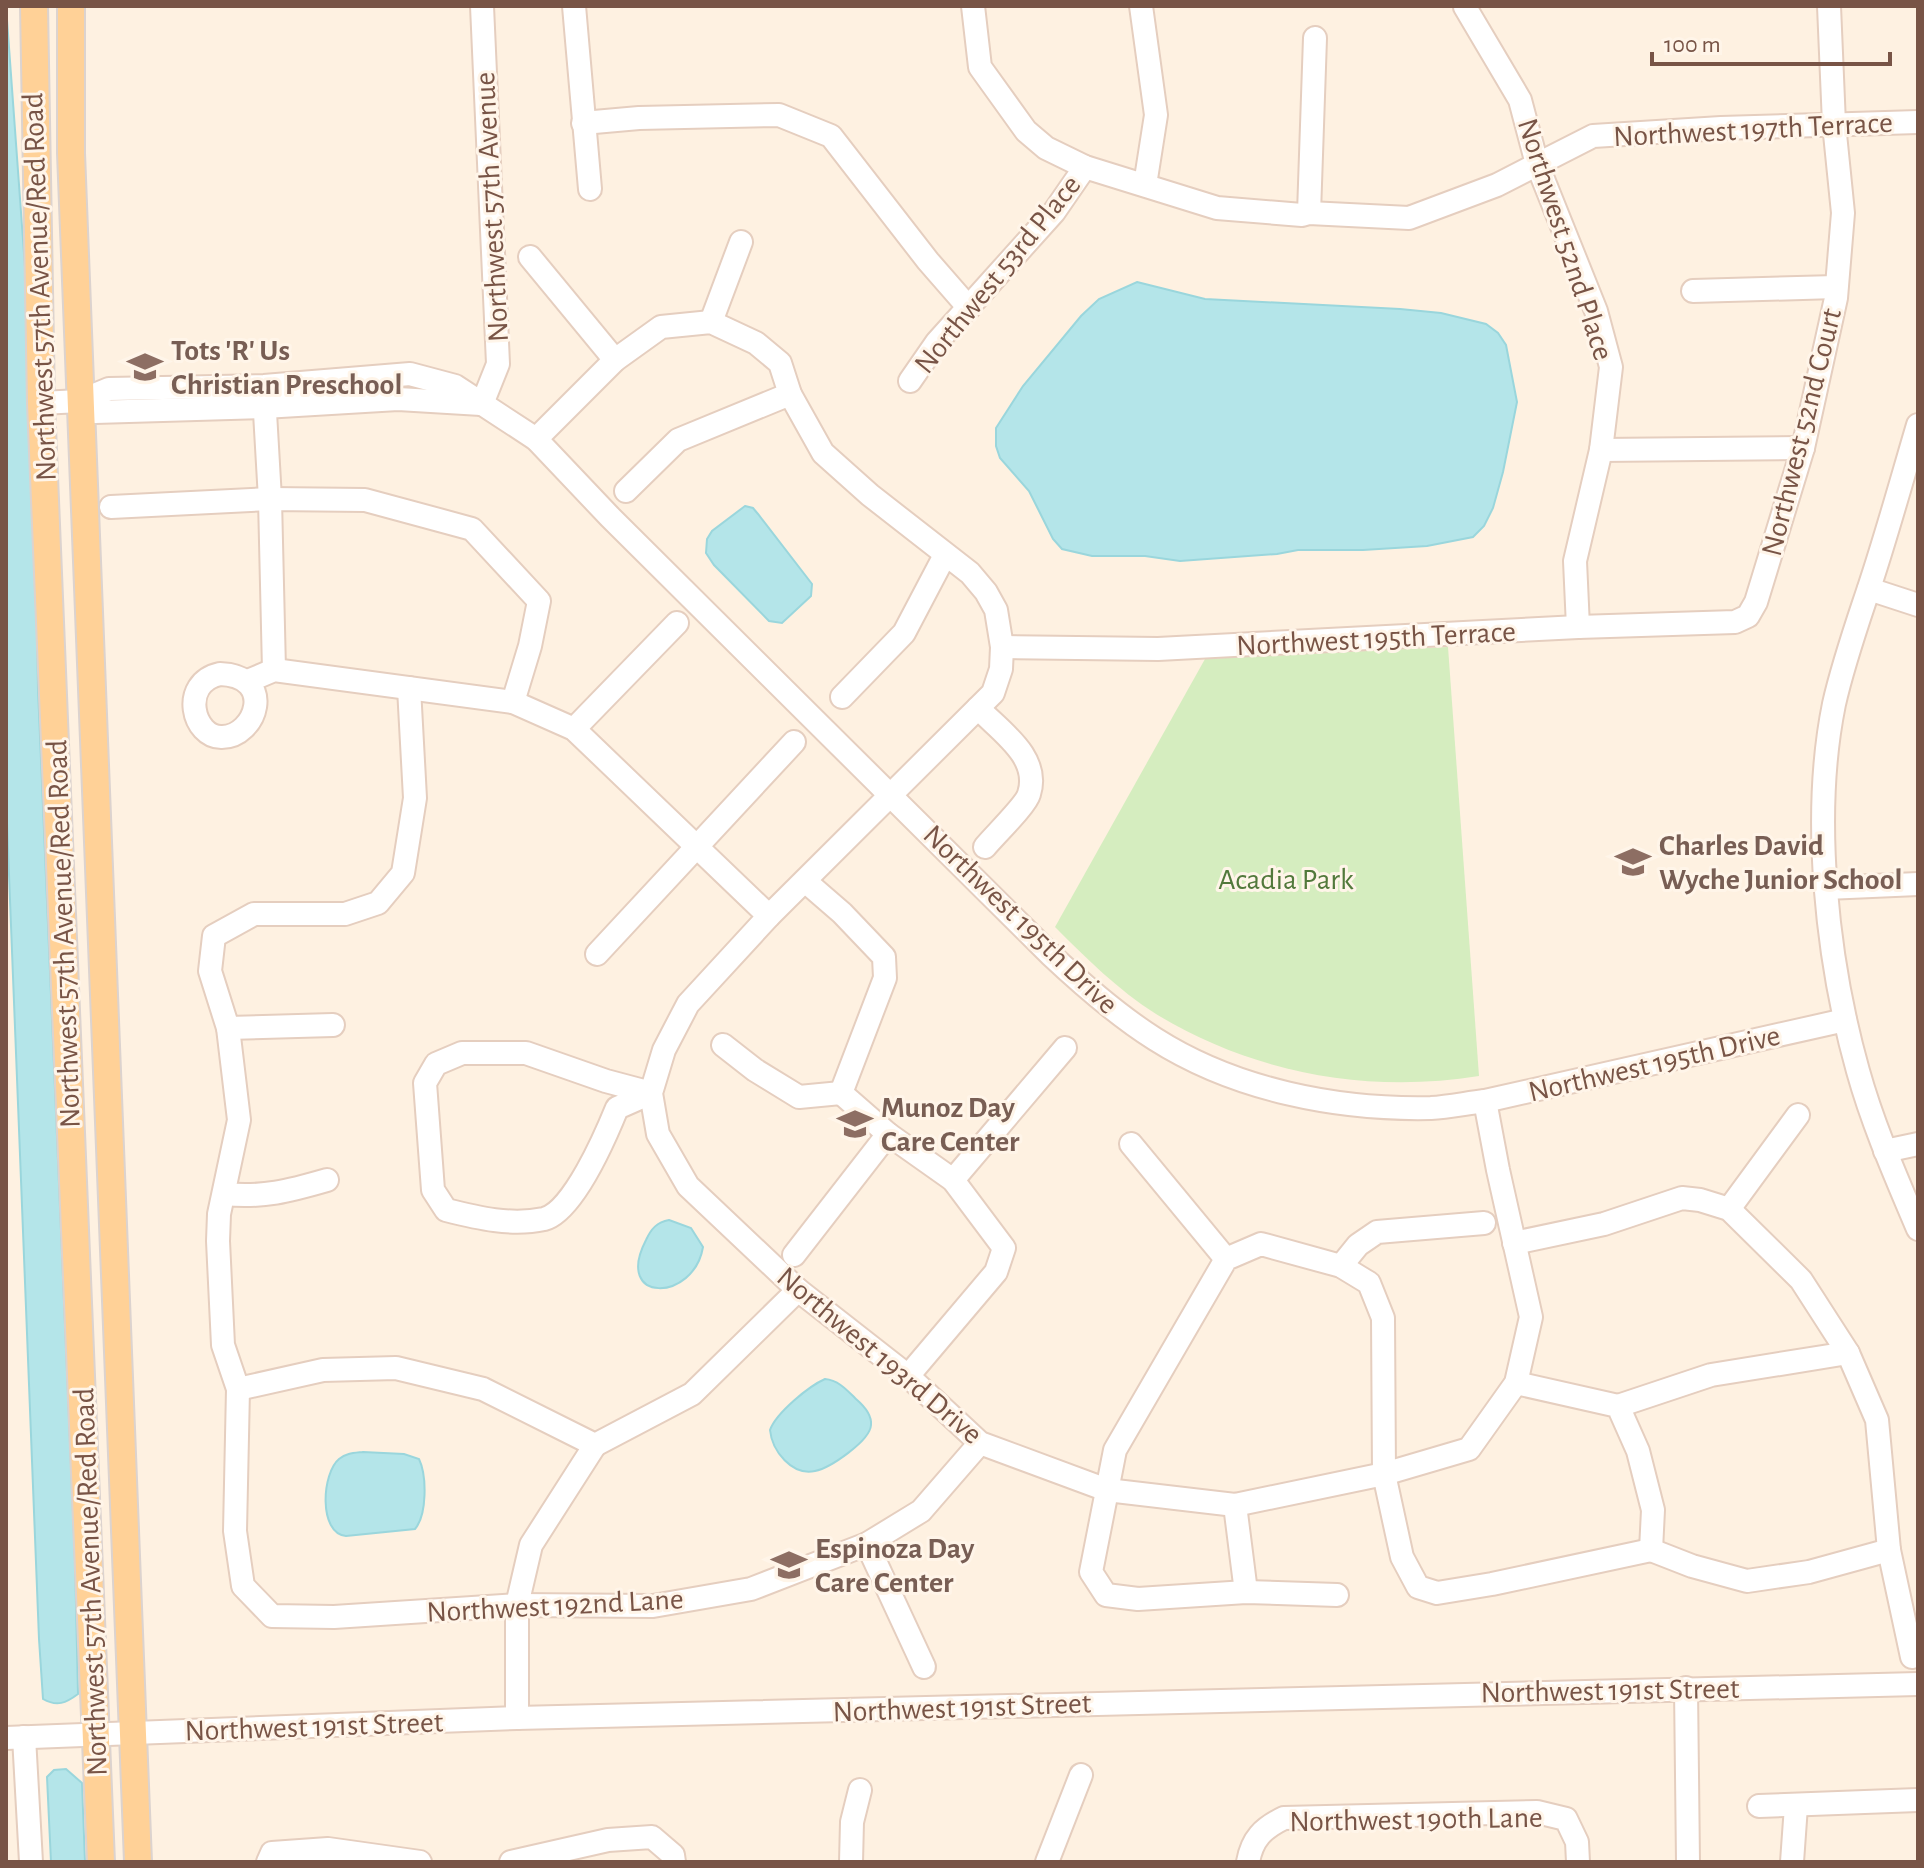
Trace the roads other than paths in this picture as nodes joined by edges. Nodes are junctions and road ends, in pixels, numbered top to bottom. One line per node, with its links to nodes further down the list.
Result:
1 (34, 6): 29 (main road, Northwest 57th Avenue/Red Road)
2 (71, 6): 28 (main road, Northwest 57th Avenue/Red Road)
3 (482, 6): 30 (street, Northwest 57th Avenue)
4 (574, 6): 11 (street)
5 (973, 6): 14 (street, Northwest 197th Terrace)
6 (1141, 6): 15 (street)
7 (1829, 6): 12 (street, Northwest 52nd Court)
8 (1465, 7): 13 (street, Northwest 52nd Place)
9 (1315, 38): 17 (street)
10 (1918, 122): 12 (street, Northwest 197th Terrace)
11 (583, 123): 16 (street); 22 (street)
12 (1834, 124): 13 (street, Northwest 197th Terrace); 20 (street, Northwest 52nd Court)
13 (1537, 164): 17 (street, Northwest 197th Terrace); 34 (street, Northwest 52nd Place)
14 (1085, 167): 15 (street, Northwest 197th Terrace); 22 (street, Northwest 53rd Place)
15 (1145, 185): 17 (street, Northwest 197th Terrace)
16 (590, 189)
17 (1309, 213)
18 (741, 242): 23 (street)
19 (530, 257): 24 (street)
20 (1836, 287): 21 (street); 33 (street, Northwest 52nd Court)
21 (1693, 291)
22 (969, 308): 25 (street, Northwest 53rd Place)
23 (711, 322): 24 (street); 26 (street)
24 (615, 360): 32 (street)
25 (910, 381)
26 (790, 394): 35 (street); 38 (street)
27 (264, 396): 28 (street, Northwest 195th Drive); 30 (street, Northwest 195th Drive); 36 (street)
28 (80, 401): 29 (street, Northwest 195th Drive); 106 (main road, Northwest 57th Avenue/Red Road)
29 (41, 403): 107 (main road, Northwest 57th Avenue/Red Road)
30 (482, 404): 32 (street, Northwest 195th Drive)
31 (1918, 425): 39 (street)
32 (536, 439): 53 (street, Northwest 195th Drive)
33 (1803, 448): 34 (street); 41 (street, Northwest 52nd Court)
34 (1601, 450): 43 (street, Northwest 52nd Place)
35 (626, 491)
36 (270, 499): 37 (street); 45 (street); 49 (street)
37 (111, 507)
38 (945, 555): 44 (street); 48 (street)
39 (1869, 589): 40 (street); 58 (street)
40 (1918, 605)
41 (1748, 616): 43 (street, Northwest 195th Terrace)
42 (677, 623): 51 (street)
43 (1578, 627): 44 (street, Northwest 195th Terrace)
44 (1002, 647): 50 (street)
45 (274, 670): 46 (street); 47 (street)
46 (248, 681)
47 (409, 688): 49 (street); 63 (street)
48 (842, 697)
49 (513, 702): 51 (street)
50 (978, 708): 53 (street); 54 (street)
51 (574, 729): 55 (street)
52 (794, 742): 55 (street)
53 (891, 794): 56 (street); 68 (street, Northwest 195th Drive)
54 (985, 847)
55 (698, 848): 59 (street); 60 (street)
56 (805, 881): 59 (street); 67 (street)
57 (1918, 884): 58 (street)
58 (1826, 888): 61 (street)
59 (769, 916): 66 (street)
60 (597, 954)
61 (1845, 1020): 68 (street, Northwest 195th Drive); 73 (street)
62 (333, 1025): 63 (street)
63 (228, 1028): 76 (street)
64 (723, 1045): 67 (street)
65 (1065, 1048): 75 (street)
66 (651, 1093): 66 (street); 84 (street, Northwest 193rd Drive)
67 (841, 1093): 70 (street)
68 (1485, 1101): 80 (street)
69 (1798, 1115): 77 (street)
70 (888, 1134): 75 (street); 81 (street)
71 (1131, 1144): 82 (street)
72 (1918, 1144): 73 (street)
73 (1885, 1151): 79 (street)
74 (327, 1180): 76 (street)
75 (953, 1180): 86 (street)
76 (224, 1194): 88 (street)
77 (1729, 1209): 80 (street); 85 (street)
78 (1484, 1223): 83 (street)
79 (1918, 1229)
80 (1514, 1243): 87 (street)
81 (794, 1255)
82 (1226, 1259): 83 (street); 93 (street)
83 (1341, 1266): 92 (street)
84 (798, 1290): 86 (street, Northwest 193rd Drive); 91 (street)
85 (1848, 1353): 89 (street); 97 (street)
86 (908, 1376): 90 (street, Northwest 193rd Drive)
87 (1516, 1383): 89 (street); 92 (street, Northwest 193rd Drive)
88 (238, 1389): 91 (street); 100 (street, Northwest 192nd Lane)
89 (1618, 1406): 96 (street)
90 (980, 1443): 93 (street, Northwest 193rd Drive); 95 (street, Northwest 192nd Lane)
91 (595, 1445): 100 (street)
92 (1384, 1474): 94 (street, Northwest 193rd Drive); 96 (street)
93 (1107, 1490): 94 (street, Northwest 193rd Drive); 98 (street)
94 (1235, 1505): 98 (street)
95 (867, 1544): 100 (street, Northwest 192nd Lane); 102 (street)
96 (1651, 1550): 97 (street)
97 (1889, 1550): 101 (street)
98 (1246, 1592): 99 (street)
99 (1337, 1595)
100 (517, 1605): 105 (street)
101 (1912, 1657)
102 (924, 1667)
103 (1918, 1684): 104 (street, Northwest 191st Street)
104 (1686, 1688): 105 (street, Northwest 191st Street); 125 (street)
105 (517, 1718): 106 (street, Northwest 191st Street)
106 (132, 1734): 107 (street, Northwest 191st Street); 117 (main road, Northwest 57th Avenue/Red Road)
107 (96, 1735): 108 (street, Northwest 191st Street); 116 (main road, Northwest 57th Avenue/Red Road)
108 (15, 1738): 115 (street)
109 (1081, 1775): 122 (street)
110 (860, 1790): 121 (street)
111 (1918, 1800): 113 (street)
112 (1759, 1806): 113 (street)
113 (1796, 1806): 126 (street)
114 (673, 1859): 120 (street)
115 (31, 1862)
116 (101, 1862)
117 (138, 1862)
118 (268, 1862): 119 (street)
119 (420, 1862)
120 (511, 1862)
121 (851, 1862)
122 (1047, 1862)
123 (1248, 1862): 124 (street, Northwest 190th Lane)
124 (1578, 1862)
125 (1688, 1862)
126 (1792, 1862)

